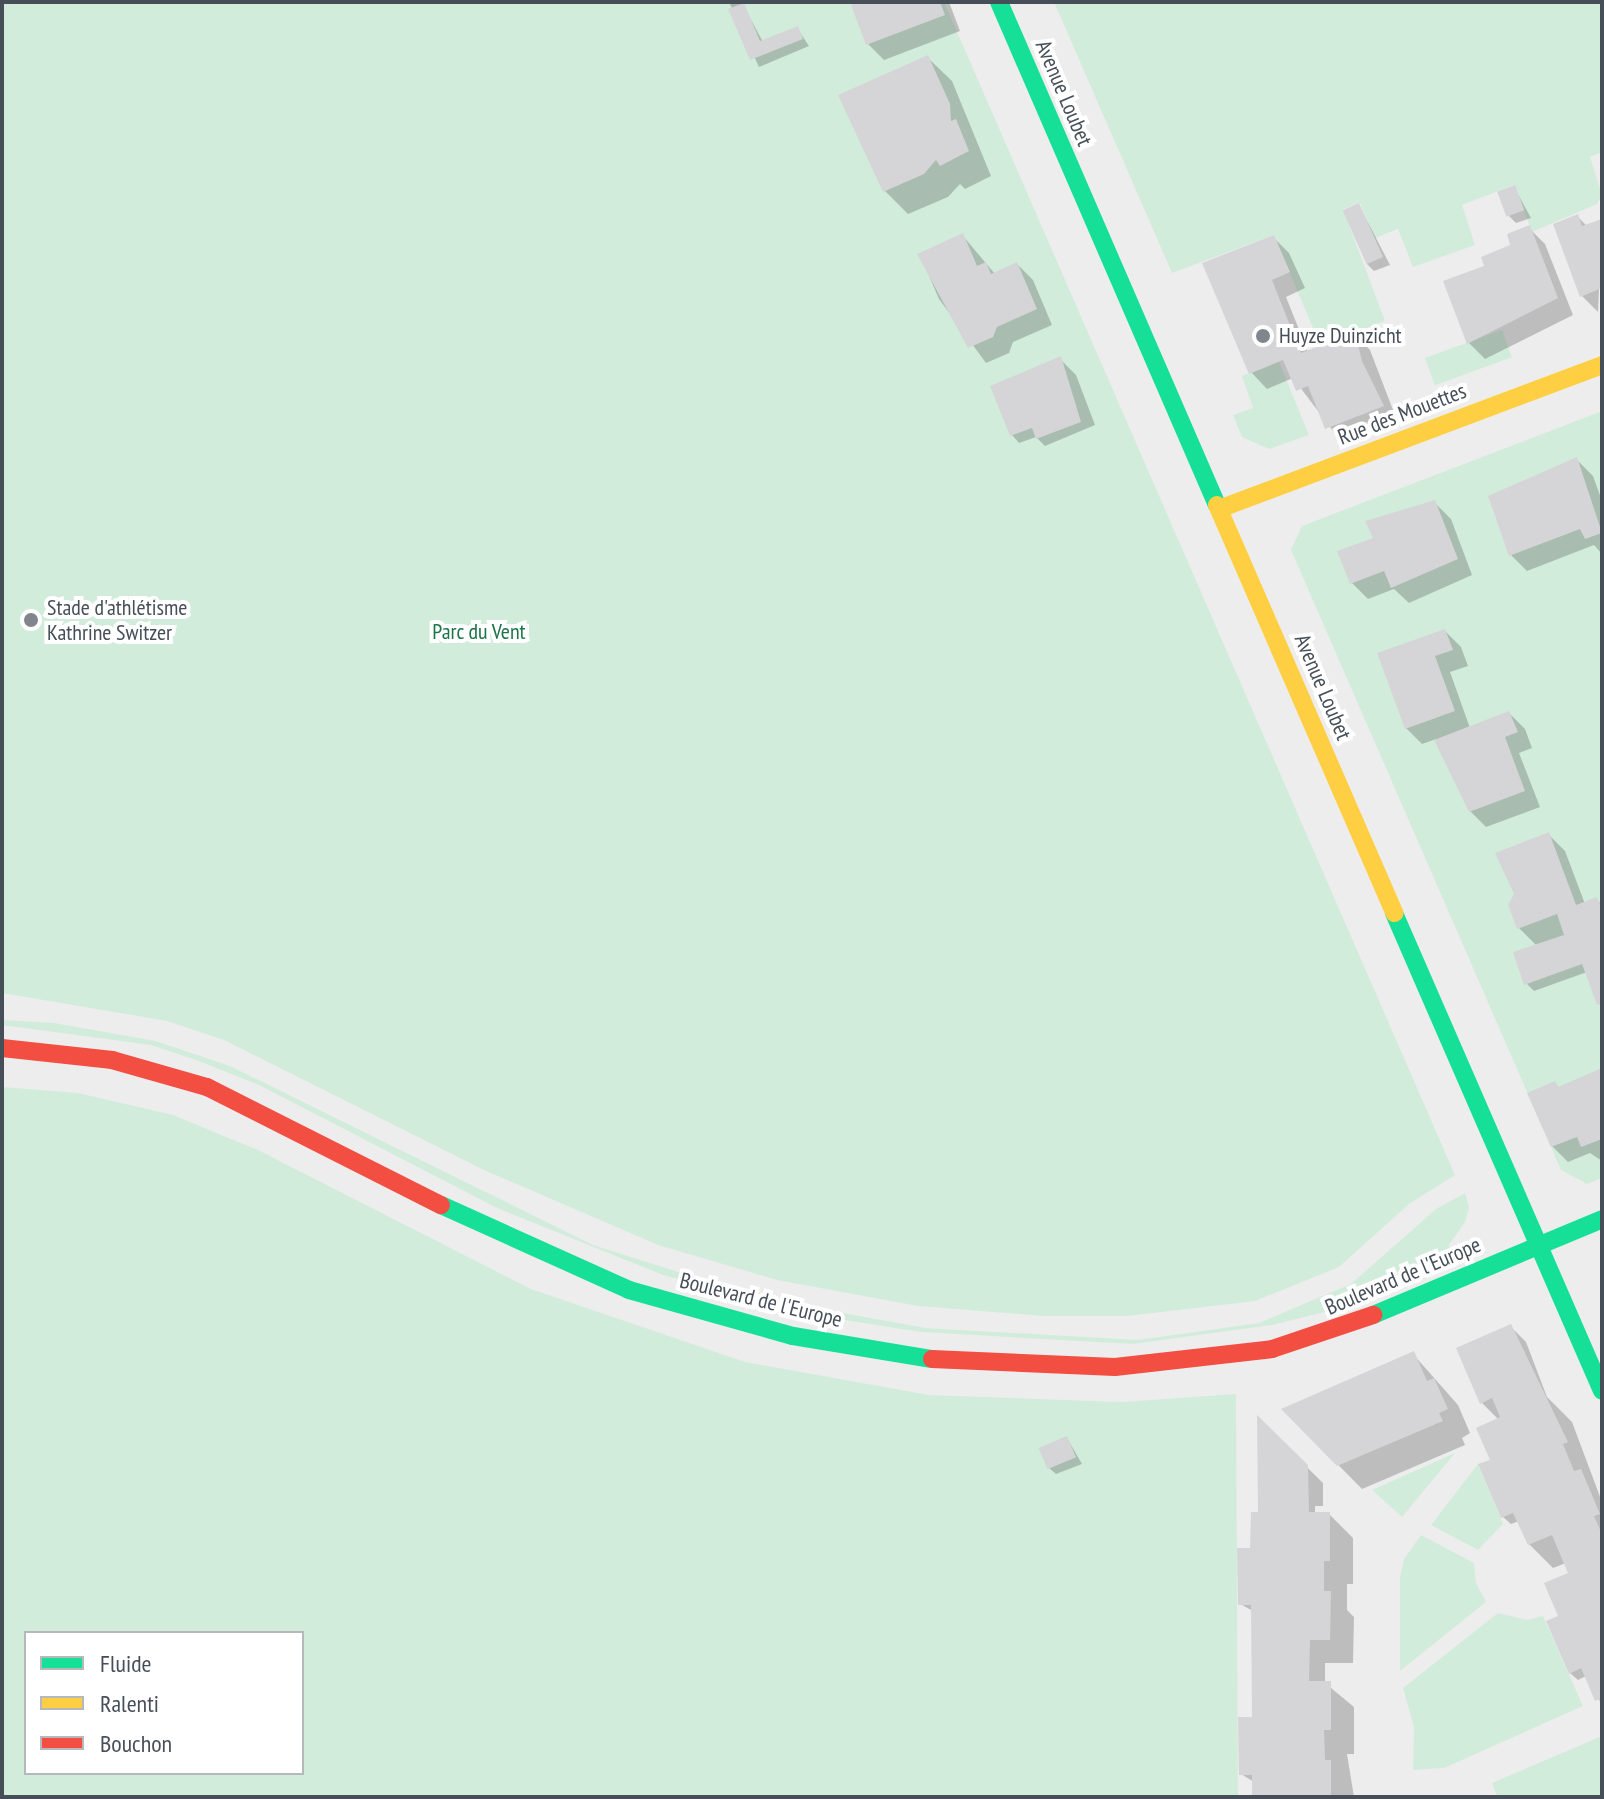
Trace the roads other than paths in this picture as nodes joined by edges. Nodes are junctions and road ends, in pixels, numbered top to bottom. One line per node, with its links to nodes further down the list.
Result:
1 (999, 2): 3 (street, Avenue Loubet)
2 (1602, 365): 3 (street, Rue des Mouettes)
3 (1219, 509): 6 (street, Avenue Loubet)
4 (2, 1048): 6 (street, Boulevard de l'Europe)
5 (1602, 1219): 6 (street, Boulevard de l'Europe)
6 (1538, 1244): 7 (street, Avenue Loubet)
7 (1602, 1391)

